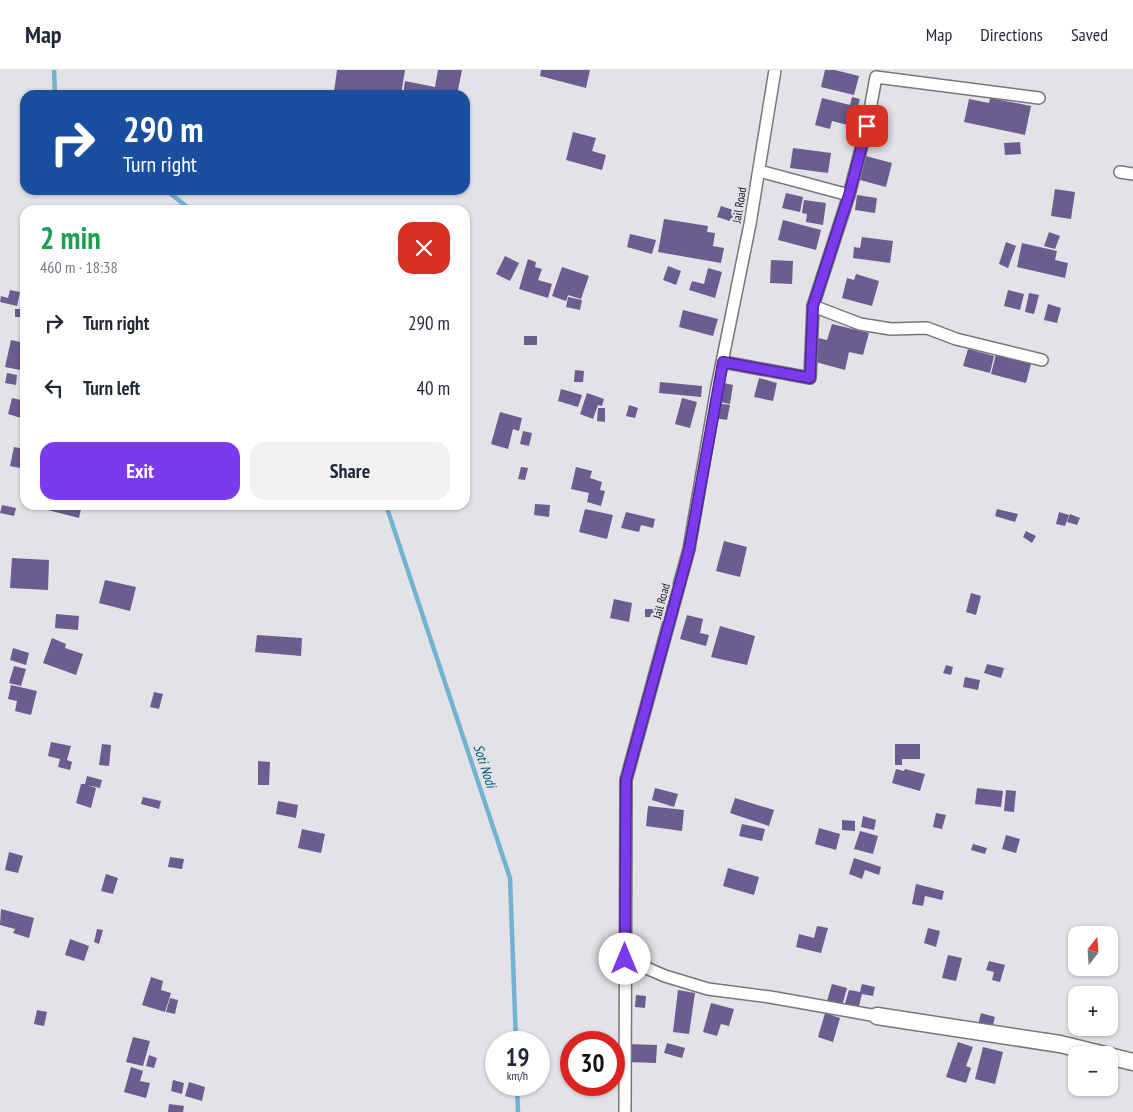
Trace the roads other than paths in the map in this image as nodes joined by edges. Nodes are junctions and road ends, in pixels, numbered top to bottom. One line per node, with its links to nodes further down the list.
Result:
1 (775, 70): 3 (street, Jail Road)
2 (1039, 98): 6 (street)
3 (759, 170): 6 (street); 9 (street, Jail Road)
4 (1120, 172): 5 (street)
5 (1133, 174)
6 (849, 195): 7 (street)
7 (813, 306): 8 (street); 9 (street)
8 (1042, 360)
9 (723, 362): 10 (street, Jail Road)
10 (625, 959): 11 (street); 15 (street, Jail Road)
11 (877, 1016): 12 (street)
12 (1068, 1046)
13 (1118, 1058): 14 (street)
14 (1133, 1062)
15 (625, 1112)

